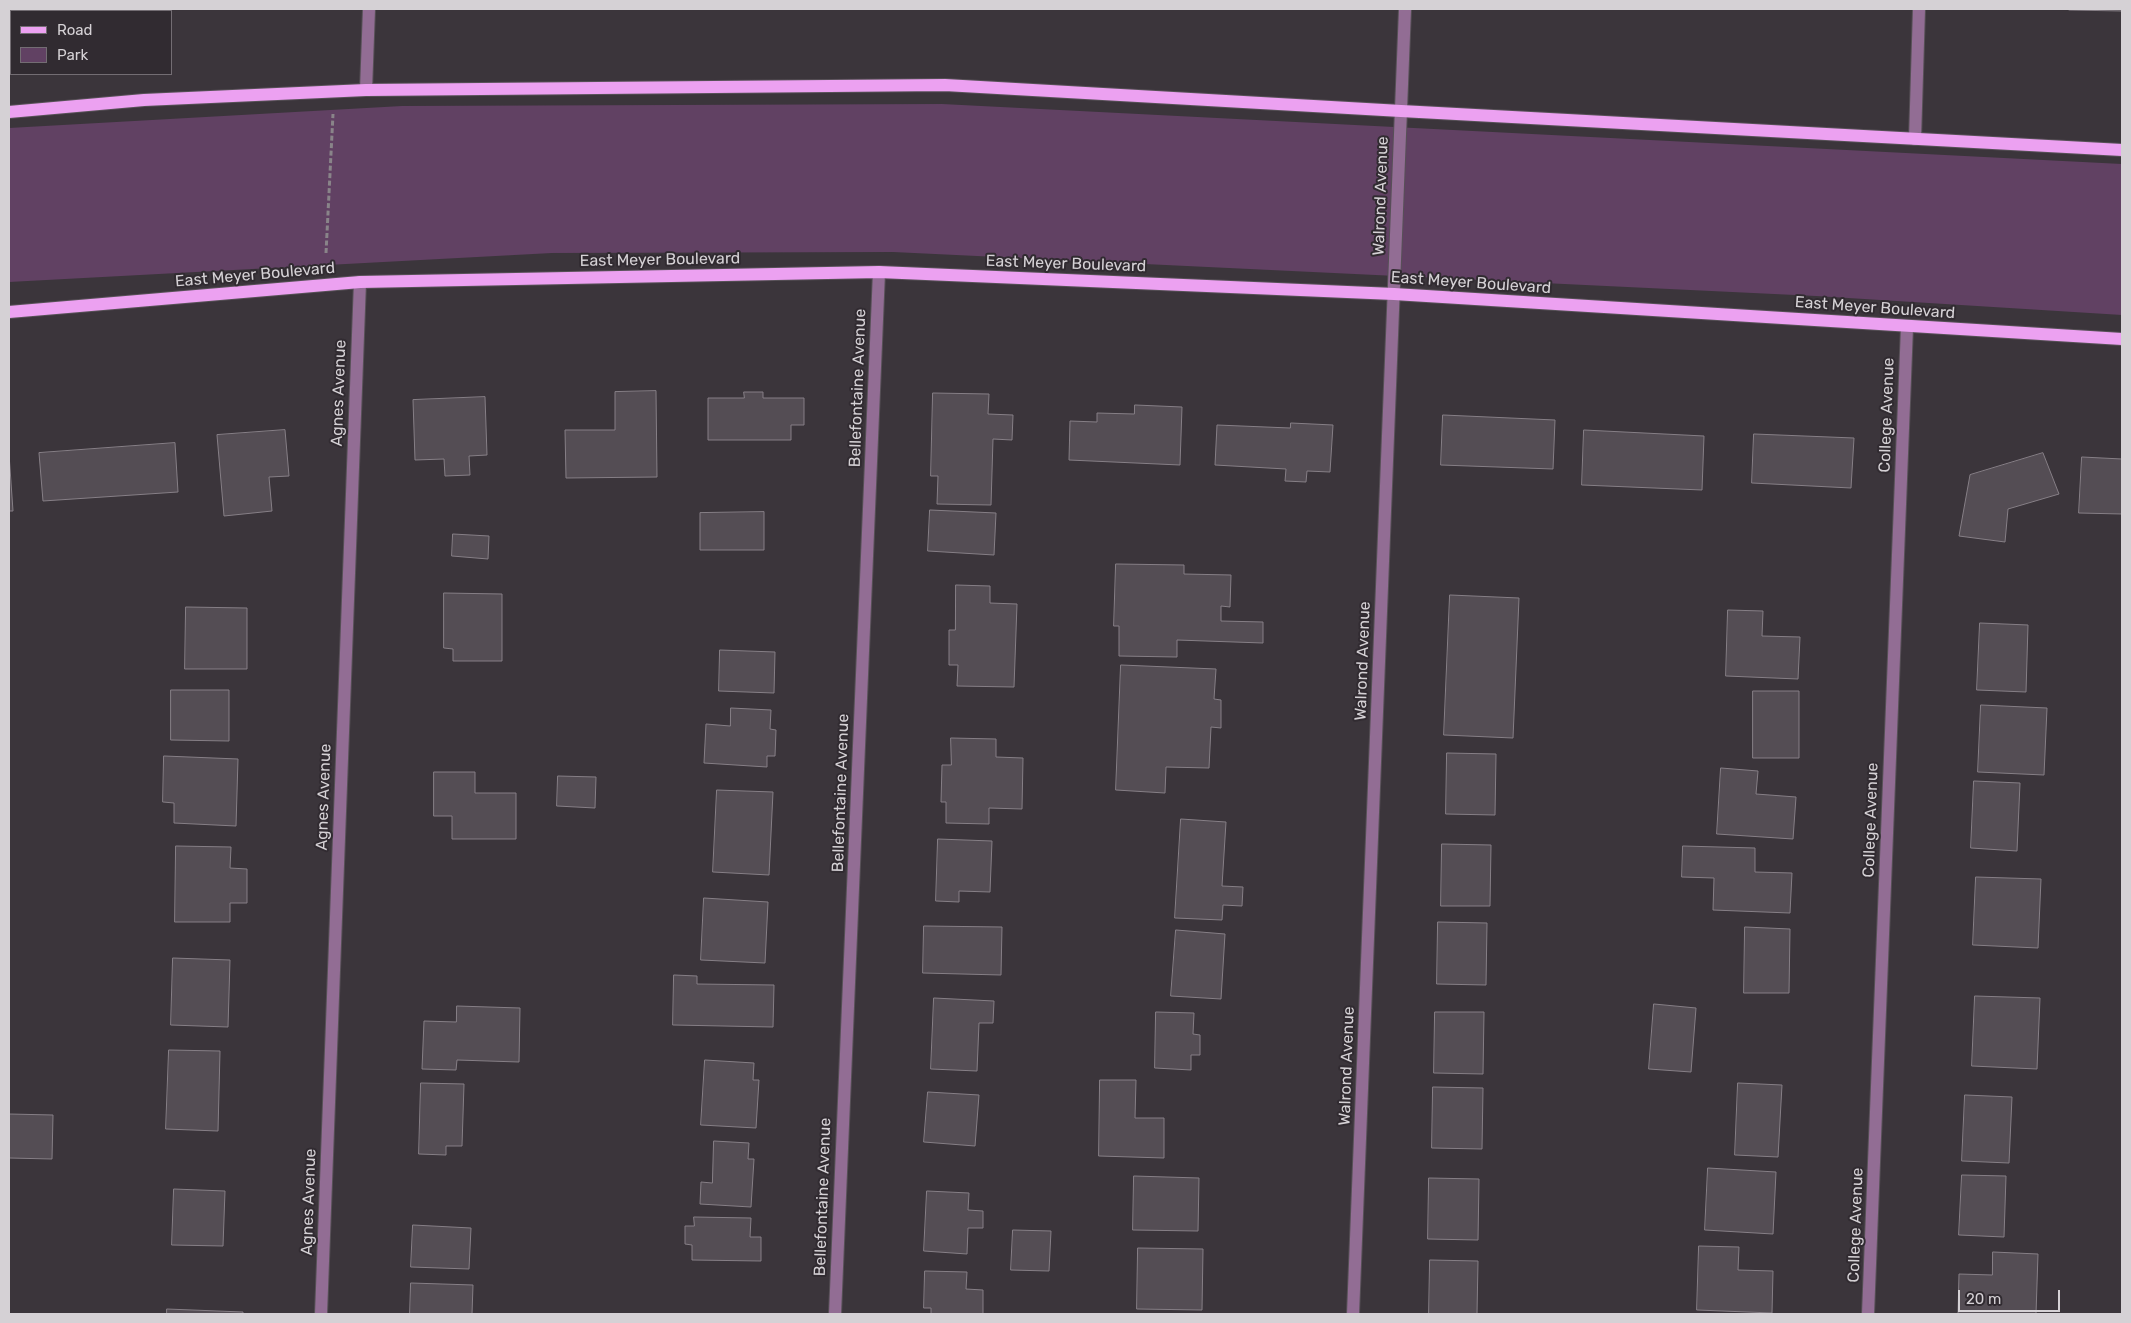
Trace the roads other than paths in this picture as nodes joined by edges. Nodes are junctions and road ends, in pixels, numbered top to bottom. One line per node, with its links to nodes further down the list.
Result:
1 (370, 9): 4 (street)
2 (1405, 9): 5 (street, Walrond Avenue)
3 (1919, 9): 7 (street)
4 (366, 90): 5 (main road); 6 (main road)
5 (1401, 111): 7 (main road); 11 (street, Walrond Avenue)
6 (9, 112)
7 (1914, 139): 8 (main road)
8 (2122, 150)
9 (879, 272): 10 (main road, East Meyer Boulevard); 11 (main road, East Meyer Boulevard); 16 (street, Bellefontaine Avenue)
10 (360, 282): 12 (main road, East Meyer Boulevard); 15 (street, Agnes Avenue)
11 (1394, 294): 13 (main road, East Meyer Boulevard); 17 (street, Walrond Avenue)
12 (9, 312)
13 (1906, 327): 14 (main road, East Meyer Boulevard); 18 (street, College Avenue)
14 (2122, 339)
15 (321, 1314)
16 (835, 1314)
17 (1353, 1314)
18 (1868, 1314)

